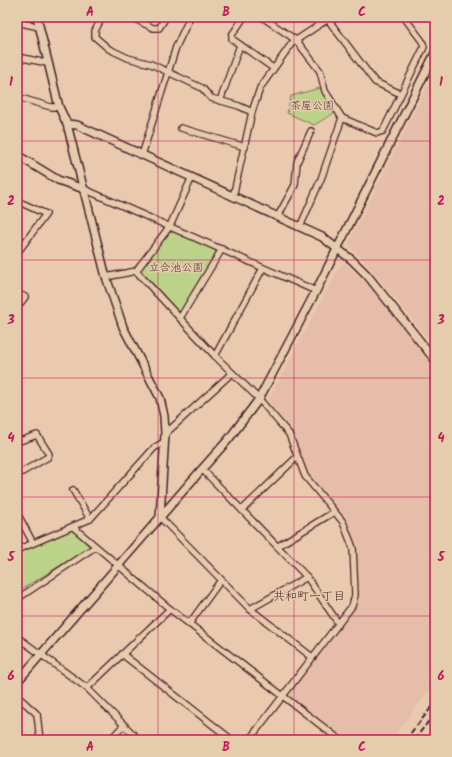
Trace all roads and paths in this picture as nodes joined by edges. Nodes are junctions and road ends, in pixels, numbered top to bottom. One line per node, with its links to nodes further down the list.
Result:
1 (37, 17): 11 (street)
2 (102, 17): 18 (street)
3 (131, 17): 4 (street)
4 (166, 17)
5 (190, 17): 18 (street)
6 (244, 17): 13 (street)
7 (262, 17): 12 (street)
8 (404, 17): 19 (street)
9 (328, 18): 12 (street); 19 (street)
10 (17, 22): 11 (street)
11 (39, 26): 16 (street)
12 (296, 40): 17 (street); 24 (street)
13 (240, 45): 17 (street); 21 (street)
14 (435, 53): 38 (street)
15 (17, 57): 16 (street)
16 (48, 63): 22 (street)
17 (273, 68): 23 (street)
18 (168, 72): 21 (street); 30 (street)
19 (401, 94): 24 (street)
20 (17, 97): 22 (street)
21 (220, 101): 23 (street)
22 (59, 106): 25 (street)
23 (252, 112): 28 (street)
24 (342, 118): 37 (street)
25 (67, 124): 30 (street); 32 (street)
26 (181, 128): 28 (street)
27 (311, 131): 35 (street)
28 (244, 147): 33 (street)
29 (17, 155): 32 (street)
30 (142, 155): 31 (street)
31 (192, 177): 33 (street); 36 (street)
32 (84, 189): 36 (street); 43 (street)
33 (233, 197): 35 (street)
34 (17, 201): 40 (street)
35 (278, 216): 37 (street)
36 (170, 226): 39 (street); 42 (street)
37 (300, 227): 38 (street)
38 (338, 248): 44 (street); 49 (street)
39 (222, 249): 41 (street); 47 (street)
40 (18, 251)
41 (263, 268): 44 (street); 48 (street)
42 (136, 271): 43 (street); 47 (street)
43 (106, 277): 52 (street)
44 (316, 291): 51 (street)
45 (17, 293): 46 (street)
46 (17, 308)
47 (180, 318): 48 (street)
48 (215, 356): 50 (street)
49 (435, 360)
50 (232, 373): 51 (street); 52 (street)
51 (259, 399): 54 (street); 55 (street)
52 (164, 438): 61 (street); 62 (street)
53 (17, 442): 56 (street)
54 (298, 457): 58 (street); 59 (street)
55 (202, 469): 58 (street); 61 (street)
56 (17, 475)
57 (73, 490): 62 (street)
58 (242, 510): 65 (street)
59 (334, 512): 65 (street); 74 (street)
60 (17, 514): 64 (street)
61 (160, 517): 68 (street); 70 (street)
62 (90, 519): 63 (street)
63 (73, 527): 64 (street); 66 (street)
64 (33, 543): 67 (street)
65 (278, 546): 69 (street)
66 (95, 547): 68 (street); 71 (street)
67 (17, 550)
68 (117, 566): 72 (street); 77 (street)
69 (307, 577): 73 (street); 74 (street)
70 (221, 580): 73 (street); 75 (street)
71 (17, 599)
72 (170, 609): 75 (street); 78 (street)
73 (250, 609): 79 (street)
74 (338, 623): 79 (street)
75 (189, 624): 83 (street)
76 (17, 637): 77 (street)
77 (41, 654): 80 (street); 81 (street)
78 (122, 654): 81 (street); 88 (street)
79 (312, 657): 83 (street)
80 (17, 682)
81 (87, 688): 84 (street)
82 (17, 696): 85 (street)
83 (282, 696): 89 (street); 90 (street)
84 (124, 725): 86 (street); 87 (street)
85 (40, 740)
86 (110, 740)
87 (139, 740)
88 (232, 740)
89 (249, 740)
90 (340, 740)

